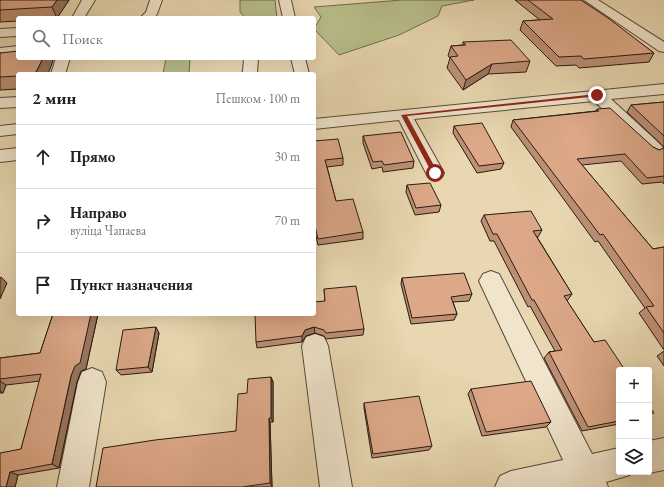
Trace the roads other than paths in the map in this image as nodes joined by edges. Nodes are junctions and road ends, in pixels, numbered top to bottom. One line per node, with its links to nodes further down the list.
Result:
1 (90, 0): 5 (street)
2 (156, 0): 6 (street)
3 (285, 0): 7 (street)
4 (590, 0): 10 (street)
5 (79, 16)
6 (148, 16)
7 (289, 16)
8 (16, 32): 9 (street)
9 (0, 33)
10 (664, 48)
11 (16, 50): 12 (street)
12 (0, 52)
13 (62, 60): 16 (street)
14 (251, 60): 17 (street)
15 (298, 60): 18 (street)
16 (59, 72)
17 (250, 72)
18 (302, 72)
19 (664, 89): 20 (street)
20 (597, 95): 23 (street); 27 (street)
21 (16, 102): 22 (street)
22 (0, 103)
23 (404, 115): 24 (street); 30 (street)
24 (316, 124)
25 (16, 129): 26 (street)
26 (0, 131)
27 (655, 149)
28 (16, 154): 29 (street)
29 (0, 156)
30 (435, 173)
31 (491, 281): 37 (street)
32 (315, 346): 39 (street)
33 (92, 382): 38 (street)
34 (664, 454): 35 (street)
35 (652, 456)
36 (616, 465): 37 (street)
37 (588, 479): 40 (street)
38 (73, 487)
39 (336, 487)
40 (511, 487)

